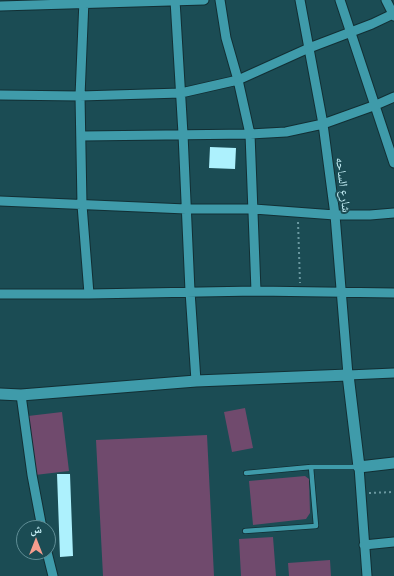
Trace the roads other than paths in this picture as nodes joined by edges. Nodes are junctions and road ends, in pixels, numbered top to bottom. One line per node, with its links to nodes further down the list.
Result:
1 (174, 0): 2 (street); 7 (street); 13 (street)
2 (204, 0)
3 (220, 0): 12 (street)
4 (300, 0): 11 (street, شارع الساحه)
5 (340, 0): 10 (street)
6 (386, 0): 9 (street)
7 (84, 2): 8 (street); 15 (street)
8 (0, 6)
9 (394, 15): 10 (street)
10 (351, 32): 11 (street); 17 (street)
11 (309, 48): 12 (street); 18 (street, شارع الساحه)
12 (238, 80): 13 (street); 20 (street)
13 (181, 93): 15 (street); 19 (street)
14 (0, 95): 15 (street)
15 (80, 96): 21 (street)
16 (394, 97): 17 (street)
17 (376, 105): 18 (street); 22 (street)
18 (323, 124): 20 (street); 28 (street, شارع الساحه)
19 (183, 134): 20 (street); 21 (street); 25 (street)
20 (250, 134): 26 (street)
21 (82, 136): 24 (street)
22 (394, 163)
23 (0, 201): 24 (street)
24 (82, 204): 25 (street); 34 (street)
25 (186, 209): 26 (street); 29 (street)
26 (254, 209): 28 (street); 30 (street)
27 (394, 213): 28 (street)
28 (335, 215): 31 (street, شارع الساحه)
29 (190, 291): 30 (street); 34 (street); 37 (street)
30 (256, 291): 31 (street)
31 (341, 293): 32 (street); 36 (street, شارع الساحه)
32 (394, 293)
33 (0, 294): 34 (street)
34 (89, 294)
35 (394, 373): 36 (street)
36 (348, 375): 37 (street); 42 (street)
37 (196, 381): 39 (street)
38 (0, 394): 39 (street)
39 (21, 395): 44 (street)
40 (394, 463): 42 (street)
41 (311, 467): 42 (lane); 43 (lane); 45 (lane)
42 (359, 467): 47 (street)
43 (246, 473)
44 (40, 520)
45 (245, 531)
46 (394, 542): 47 (street)
47 (364, 545): 50 (street)
48 (49, 560): 49 (street)
49 (53, 576)
50 (367, 576)

